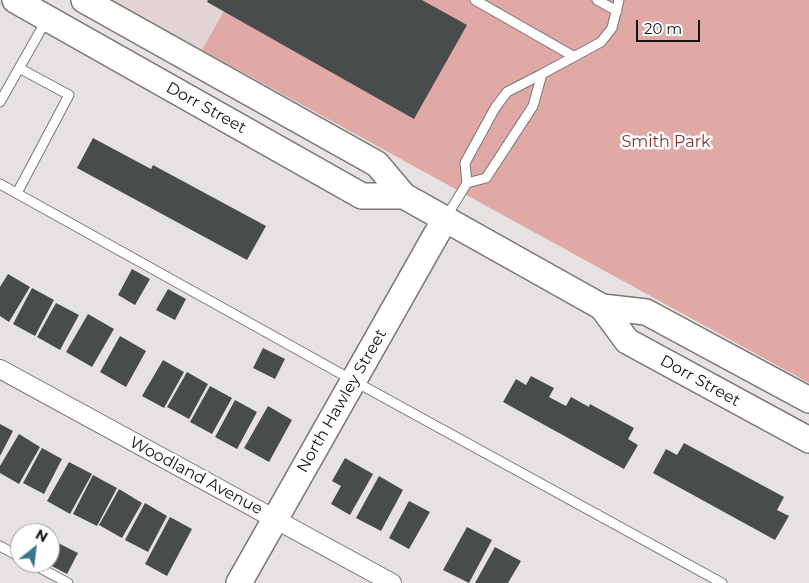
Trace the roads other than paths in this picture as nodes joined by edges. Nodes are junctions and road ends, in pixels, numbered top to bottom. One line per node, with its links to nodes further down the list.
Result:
1 (15, 0): 7 (main road, Dorr Street)
2 (84, 0): 15 (main road, Dorr Street)
3 (475, 0): 8 (lane)
4 (598, 0): 6 (lane)
5 (618, 0): 6 (lane)
6 (617, 11): 8 (lane)
7 (47, 19): 9 (lane); 15 (main road, Dorr Street)
8 (573, 56): 10 (lane)
9 (19, 68): 11 (lane); 14 (lane)
10 (542, 74): 12 (lane); 12 (lane)
11 (0, 102)
12 (466, 183): 16 (lane)
13 (0, 184): 14 (lane)
14 (17, 193): 19 (lane)
15 (404, 196): 16 (main road, Dorr Street)
16 (445, 219): 17 (main road, Dorr Street); 19 (main road, North Hawley Street)
17 (602, 307): 20 (main road, Dorr Street); 21 (main road, Dorr Street)
18 (0, 369): 22 (street, Woodland Avenue)
19 (354, 381): 22 (main road, North Hawley Street); 27 (lane)
20 (809, 400)
21 (809, 440)
22 (274, 518): 25 (main road, North Hawley Street); 26 (street, Woodland Avenue)
23 (50, 573): 24 (lane)
24 (68, 583)
25 (239, 583)
26 (392, 583)
27 (722, 583)

